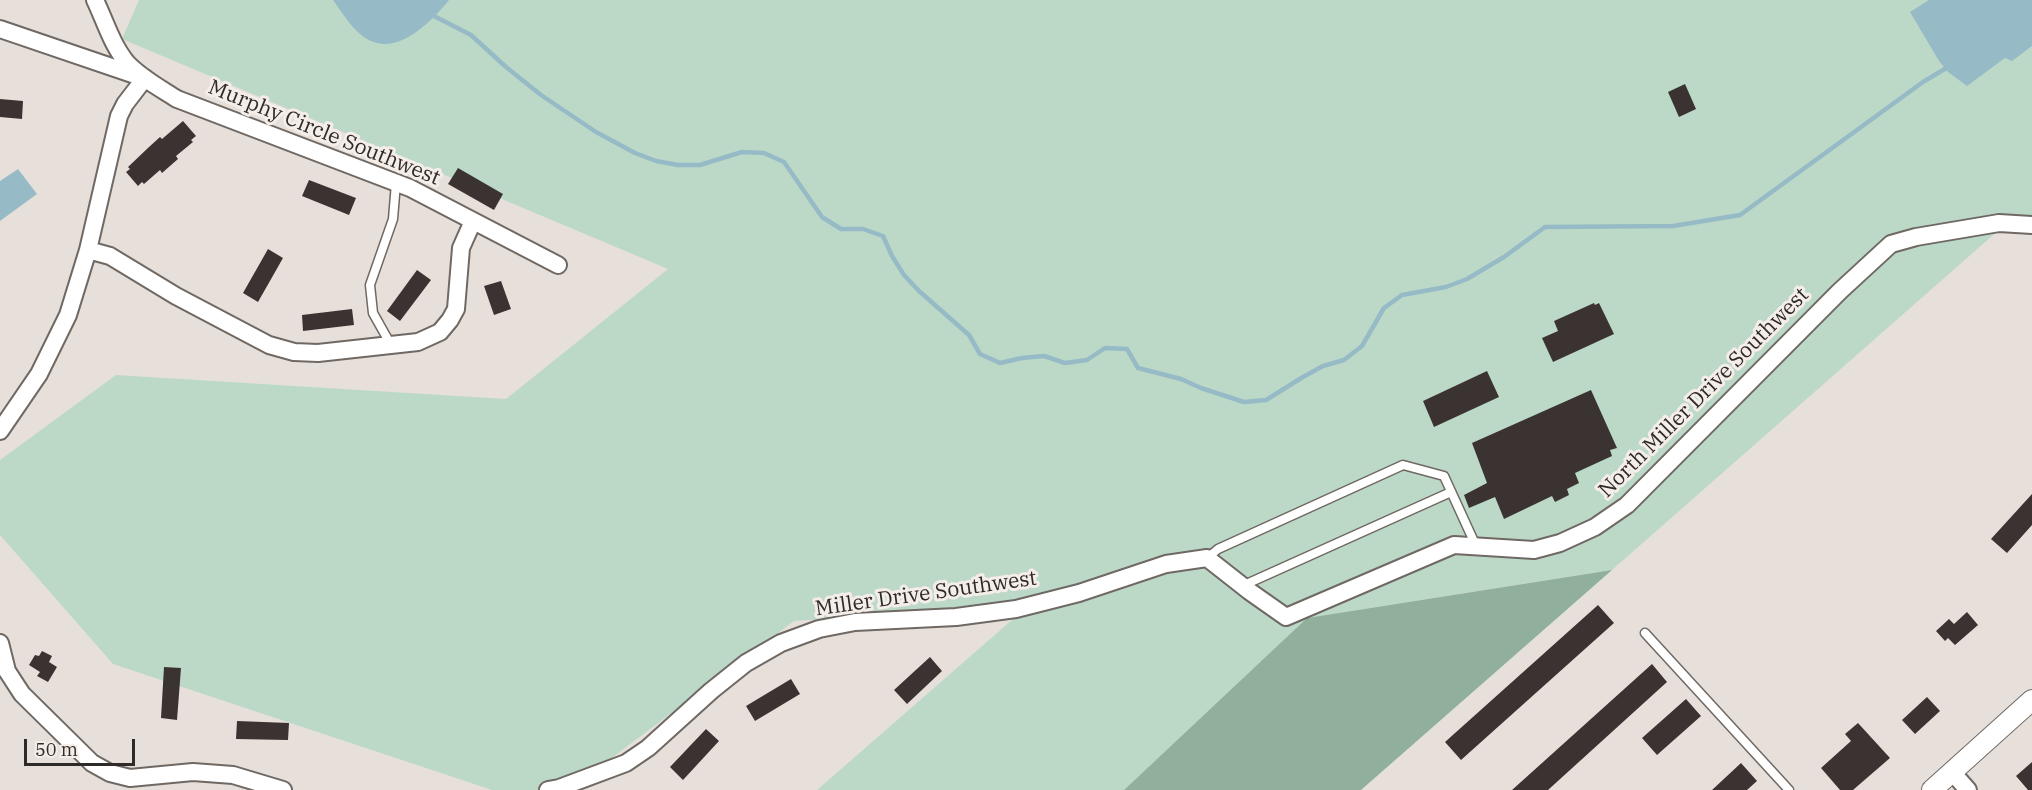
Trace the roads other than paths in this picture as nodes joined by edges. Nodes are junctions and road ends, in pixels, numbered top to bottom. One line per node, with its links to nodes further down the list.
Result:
1 (95, 0): 3 (street)
2 (0, 29): 3 (street)
3 (145, 78): 4 (street, Murphy Circle Southwest); 7 (street)
4 (396, 183): 5 (street, Murphy Circle Southwest); 9 (lane)
5 (473, 221): 8 (street, Murphy Circle Southwest); 9 (street)
6 (2032, 225): 12 (street, North Miller Drive Southwest)
7 (88, 250): 9 (street); 10 (street)
8 (558, 266)
9 (391, 345)
10 (0, 431)
11 (1451, 492): 12 (lane); 13 (lane); 14 (lane)
12 (1476, 546): 14 (street, North Miller Drive Southwest)
13 (1207, 558): 14 (street, North Miller Drive Southwest); 20 (street, Miller Drive Southwest)
14 (1242, 586)
15 (1646, 633): 21 (lane)
16 (0, 642): 19 (street)
17 (2032, 700): 18 (street)
18 (1952, 772): 22 (street); 23 (street)
19 (283, 790)
20 (549, 790)
21 (1789, 790)
22 (1932, 790)
23 (1968, 790)

